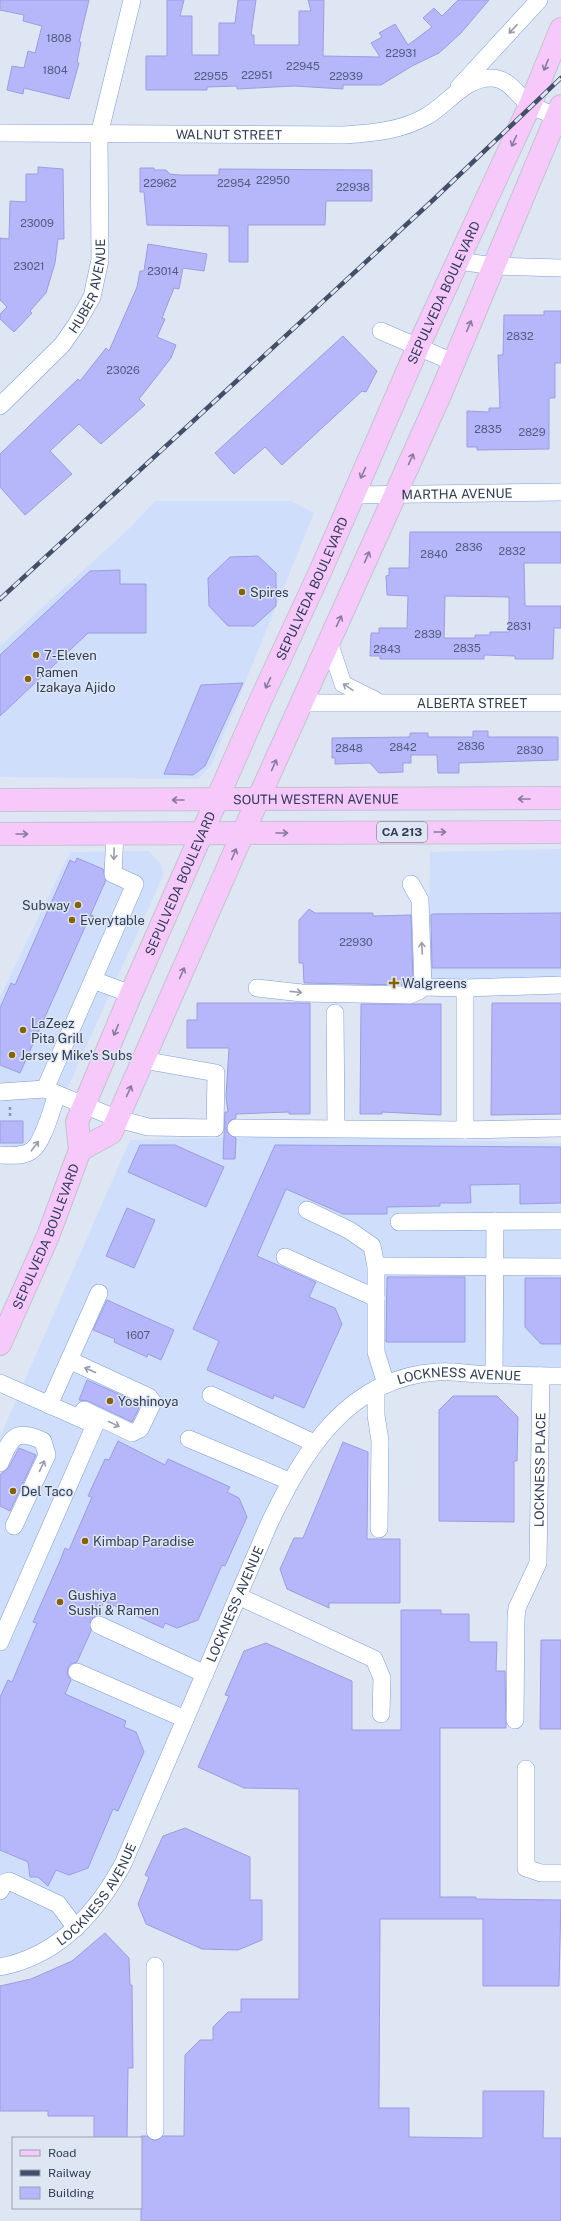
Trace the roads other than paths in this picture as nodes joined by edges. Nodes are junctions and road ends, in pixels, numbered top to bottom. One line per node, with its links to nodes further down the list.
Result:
1 (132, 0): 8 (street, HUBER AVENUE)
2 (539, 0): 4 (street, WALNUT STREET, one-way to 4)
3 (561, 29): 5 (main road, SEPULVEDA BOULEVARD, one-way to 5)
4 (448, 98): 5 (street, WALNUT STREET); 8 (street, WALNUT STREET)
5 (530, 105): 6 (street, WALNUT STREET); 9 (main road, SEPULVEDA BOULEVARD, one-way to 9)
6 (559, 111): 10 (main road, SEPULVEDA BOULEVARD)
7 (0, 133): 8 (street, WALNUT STREET)
8 (99, 135): 15 (street, HUBER AVENUE)
9 (459, 261): 10 (street); 13 (main road, SEPULVEDA BOULEVARD)
10 (494, 266): 11 (street); 14 (main road, SEPULVEDA BOULEVARD, one-way to 10)
11 (561, 268)
12 (381, 331): 13 (street)
13 (418, 347): 14 (street); 18 (main road, SEPULVEDA BOULEVARD, one-way to 18)
14 (454, 362): 17 (main road, SEPULVEDA BOULEVARD, one-way to 14)
15 (2, 400)
16 (561, 492): 17 (street, MARTHA AVENUE)
17 (395, 494): 18 (street, MARTHA AVENUE); 19 (main road, SEPULVEDA BOULEVARD, one-way to 17)
18 (354, 495): 25 (main road, SEPULVEDA BOULEVARD, one-way to 25)
19 (329, 642): 20 (main road, SEPULVEDA BOULEVARD); 21 (street, ALBERTA STREET, one-way to 19)
20 (301, 703): 21 (street, ALBERTA STREET); 26 (main road, SEPULVEDA BOULEVARD, one-way to 20)
21 (383, 703): 22 (street, ALBERTA STREET)
22 (561, 703)
23 (561, 798): 26 (main road, SOUTH WESTERN AVENUE, one-way to 26)
24 (0, 800): 25 (main road, SOUTH WESTERN AVENUE, one-way to 24)
25 (217, 800): 26 (main road, SOUTH WESTERN AVENUE); 28 (main road, SEPULVEDA BOULEVARD)
26 (258, 801): 29 (main road, SEPULVEDA BOULEVARD)
27 (561, 832): 29 (main road, CA 213, one-way to 27)
28 (201, 833): 29 (main road, CA 213); 31 (main road, CA 213); 38 (main road, SEPULVEDA BOULEVARD)
29 (243, 833): 40 (main road, SEPULVEDA BOULEVARD, one-way to 29)
30 (0, 834): 31 (main road, CA 213, one-way to 31)
31 (115, 834): 33 (street, one-way to 33)
32 (411, 884): 35 (street, one-way to 32)
33 (93, 980): 38 (street); 42 (street)
34 (561, 986): 37 (street)
35 (424, 987): 36 (street, one-way to 35); 37 (street)
36 (257, 988)
37 (465, 988): 48 (street)
38 (131, 994): 43 (main road, SEPULVEDA BOULEVARD, one-way to 43)
39 (335, 1013): 46 (street)
40 (143, 1060): 44 (main road, SEPULVEDA BOULEVARD, one-way to 40); 45 (street)
41 (0, 1092): 42 (street)
42 (51, 1092): 43 (street); 50 (street, one-way to 42)
43 (84, 1105): 44 (street); 49 (main road, SEPULVEDA BOULEVARD)
44 (118, 1119): 45 (street); 49 (main road, SEPULVEDA BOULEVARD)
45 (225, 1128): 46 (street)
46 (336, 1128): 48 (street)
47 (561, 1128): 48 (street)
48 (465, 1130)
49 (80, 1150): 61 (main road, SEPULVEDA BOULEVARD)
50 (0, 1155)
51 (307, 1210): 56 (street)
52 (561, 1220): 53 (street)
53 (495, 1221): 54 (street); 57 (street)
54 (399, 1222)
55 (285, 1256): 60 (street)
56 (376, 1266): 57 (street); 60 (street)
57 (495, 1266): 58 (street); 63 (street)
58 (561, 1267)
59 (99, 1294): 62 (street)
60 (376, 1298): 67 (street)
61 (0, 1344)
62 (69, 1360): 69 (street); 69 (street, one-way to 62)
63 (494, 1374): 64 (street, LOCKNESS AVENUE); 67 (street, LOCKNESS AVENUE)
64 (541, 1376): 65 (street, LOCKNESS AVENUE); 83 (street, LOCKNESS PLACE)
65 (561, 1376)
66 (0, 1383): 69 (street)
67 (381, 1386): 71 (street, LOCKNESS AVENUE); 75 (street)
68 (210, 1395): 71 (street)
69 (51, 1400): 78 (street)
70 (189, 1439): 73 (street)
71 (314, 1443): 73 (street, LOCKNESS AVENUE)
72 (0, 1463): 74 (street, one-way to 72)
73 (290, 1481): 76 (street, LOCKNESS AVENUE)
74 (14, 1526)
75 (380, 1529)
76 (238, 1596): 80 (street, LOCKNESS AVENUE); 81 (street)
77 (99, 1625): 80 (street)
78 (1, 1636)
79 (77, 1672): 82 (street)
80 (205, 1674): 82 (street, LOCKNESS AVENUE)
81 (381, 1714)
82 (186, 1719): 87 (street, LOCKNESS AVENUE)
83 (515, 1720)
84 (526, 1769): 85 (street)
85 (561, 1873)
86 (0, 1891): 87 (street)
87 (76, 1928): 89 (street, LOCKNESS AVENUE)
88 (155, 1966): 90 (street)
89 (0, 1967)
90 (155, 2131)

